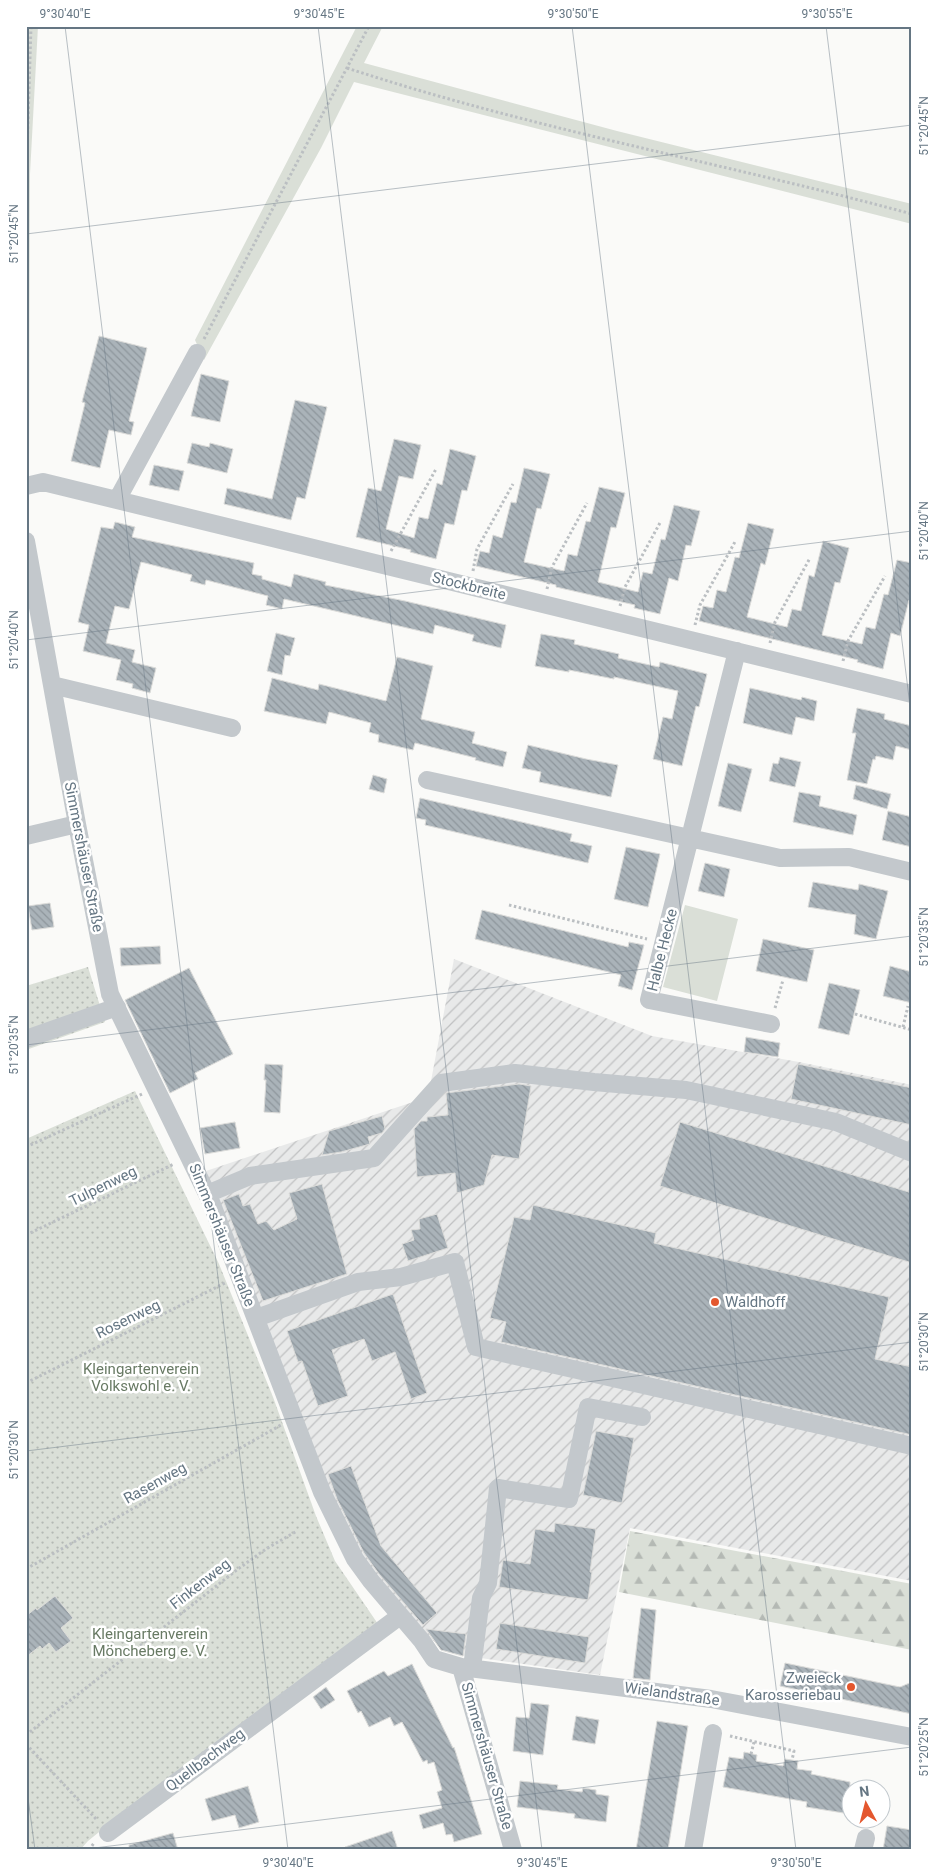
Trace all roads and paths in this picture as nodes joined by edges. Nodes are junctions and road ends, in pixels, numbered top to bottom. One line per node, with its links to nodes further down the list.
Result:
1 (31, 26): 4 (path)
2 (369, 26): 3 (path)
3 (347, 68): 5 (path); 6 (path)
4 (26, 184)
5 (912, 214)
6 (197, 353): 10 (street)
7 (436, 469): 16 (path)
8 (512, 484): 18 (path)
9 (26, 486): 10 (street, Stockbreite)
10 (117, 500): 16 (street, Stockbreite)
11 (588, 503): 19 (path)
12 (661, 521): 20 (path)
13 (736, 540): 21 (path)
14 (26, 541): 25 (street, Simmershäuser Straße)
15 (810, 558): 23 (path)
16 (386, 566): 18 (street, Stockbreite)
17 (885, 576): 24 (path)
18 (470, 586): 19 (street, Stockbreite)
19 (544, 604): 20 (street, Stockbreite)
20 (616, 622): 21 (street, Stockbreite)
21 (692, 640): 22 (street, Stockbreite)
22 (736, 651): 23 (street, Stockbreite); 31 (street, Halbe Hecke)
23 (767, 658): 24 (street, Stockbreite)
24 (840, 676): 26 (street, Stockbreite)
25 (52, 685): 27 (street); 29 (street, Simmershäuser Straße)
26 (912, 694)
27 (232, 728)
28 (428, 780): 31 (street)
29 (77, 824): 30 (street); 37 (street, Simmershäuser Straße)
30 (26, 836)
31 (691, 837): 32 (street); 34 (street, Halbe Hecke)
32 (912, 872)
33 (509, 905): 34 (path)
34 (664, 943): 39 (street, Halbe Hecke)
35 (783, 980): 39 (path)
36 (908, 1006): 40 (path)
37 (117, 1007): 42 (street); 43 (street, Simmershäuser Straße)
38 (855, 1014): 40 (path)
39 (771, 1024)
40 (903, 1027): 41 (path)
41 (912, 1030)
42 (26, 1039)
43 (156, 1088): 44 (path); 46 (street, Simmershäuser Straße)
44 (26, 1147)
45 (912, 1152): 47 (street)
46 (190, 1157): 47 (street, Simmershäuser Straße); 48 (path, Tulpenweg)
47 (207, 1194): 49 (street, Simmershäuser Straße)
48 (26, 1235)
49 (240, 1276): 50 (street, Simmershäuser Straße); 51 (path, Rosenweg)
50 (256, 1318): 53 (street, Simmershäuser Straße); 54 (street)
51 (26, 1383)
52 (642, 1417): 58 (street)
53 (294, 1418): 56 (path, Rasenweg); 57 (street, Simmershäuser Straße)
54 (912, 1446)
55 (297, 1531): 60 (path, Finkenweg)
56 (26, 1569)
57 (400, 1616): 58 (street, Simmershäuser Straße); 66 (street, Quellbachweg)
58 (467, 1667): 61 (street, Wielandstraße); 67 (street, Simmershäuser Straße)
59 (713, 1732): 62 (path); 68 (street)
60 (26, 1735)
61 (912, 1737)
62 (754, 1742): 64 (path); 65 (path)
63 (26, 1744): 66 (path)
64 (752, 1754)
65 (792, 1760)
66 (108, 1832)
67 (513, 1850)
68 (693, 1850)

